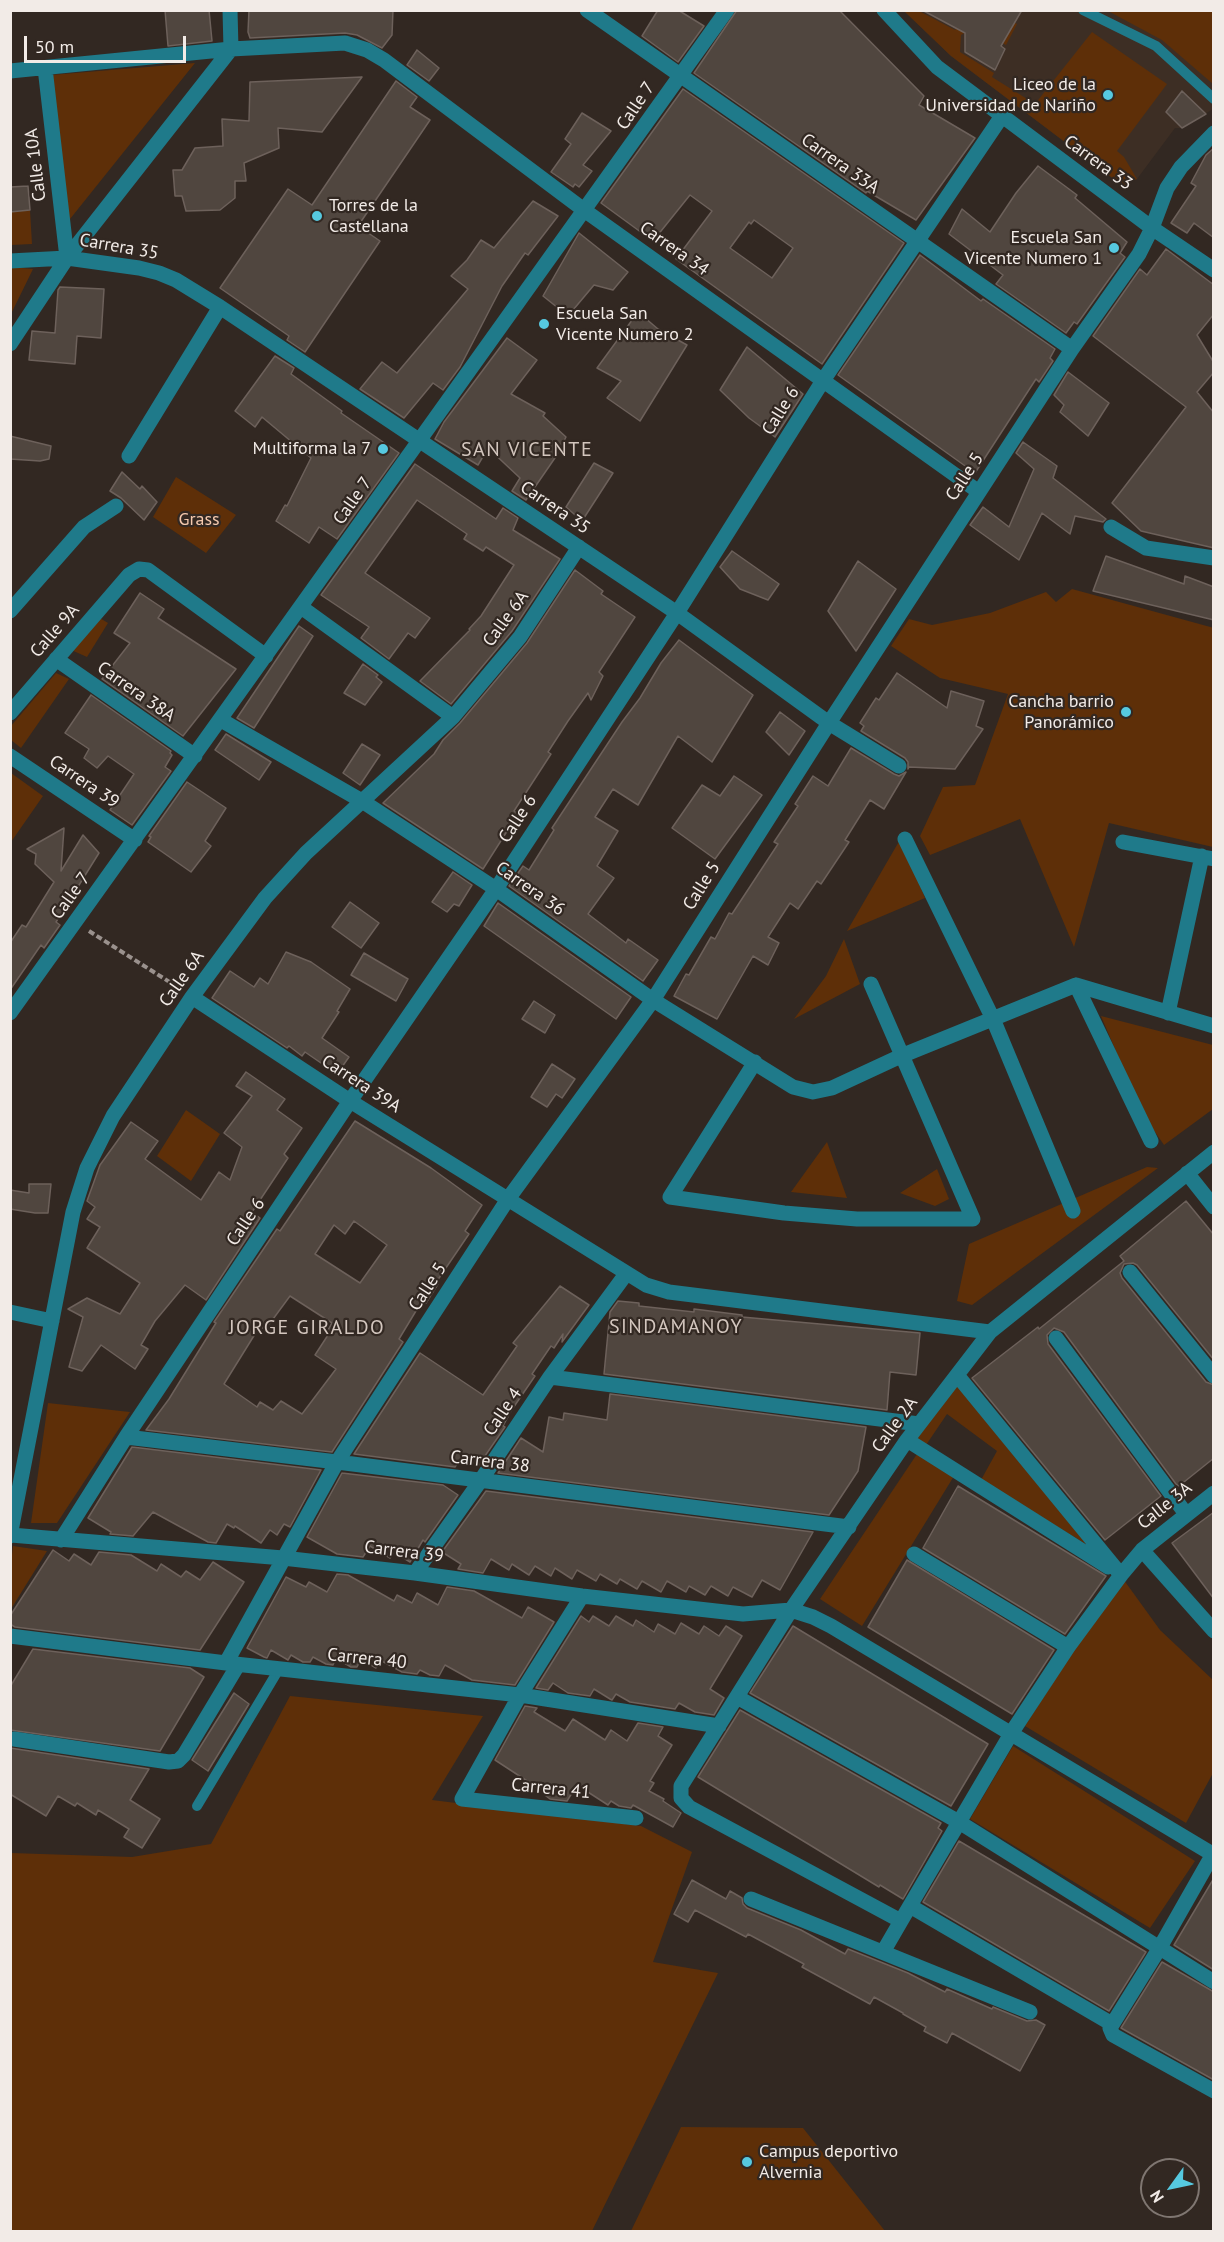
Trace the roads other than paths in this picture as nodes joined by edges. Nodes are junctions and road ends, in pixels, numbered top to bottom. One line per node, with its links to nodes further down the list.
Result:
1 (230, 10): 6 (street)
2 (587, 10): 9 (street, Carrera 33A)
3 (727, 10): 9 (street, Calle 7)
4 (884, 10): 11 (street, Carrera 33)
5 (1083, 10): 10 (lane)
6 (231, 49): 7 (street); 13 (street, Carrera 34); 16 (street)
7 (45, 68): 8 (street); 16 (street, Calle 10A)
8 (10, 71)
9 (680, 76): 13 (street, Calle 7); 15 (street, Carrera 33A)
10 (1214, 99)
11 (1002, 116): 14 (street, Carrera 33); 15 (street, Calle 6)
12 (1214, 133): 14 (street, Calle 5)
13 (584, 210): 22 (street, Carrera 34); 23 (street, Calle 7)
14 (1152, 228): 18 (street, Carrera 33); 21 (street, Calle 5)
15 (915, 241): 21 (street, Carrera 33A); 22 (street, Calle 6)
16 (67, 258): 17 (street, Carrera 35); 19 (street, Carrera 35); 20 (street)
17 (10, 261)
18 (1214, 270)
19 (220, 307): 23 (street, Carrera 35); 24 (street)
20 (10, 344)
21 (1071, 349): 25 (street, Calle 5)
22 (824, 379): 25 (street, Carrera 34); 32 (street, Calle 6)
23 (420, 440): 28 (street, Carrera 35); 30 (street, Calle 7)
24 (129, 456)
25 (979, 492): 38 (street, Calle 5)
26 (116, 506): 31 (street)
27 (1111, 527): 29 (street)
28 (579, 547): 32 (street, Carrera 35); 36 (street, Calle 6A)
29 (1214, 558)
30 (301, 607): 33 (street, Calle 7); 36 (street)
31 (10, 611)
32 (677, 613): 38 (street, Carrera 35); 47 (street, Calle 6)
33 (266, 656): 34 (street, Calle 9A); 37 (street, Calle 7)
34 (56, 659): 35 (street, Calle 9A); 40 (street, Carrera 38A)
35 (10, 713)
36 (453, 717): 42 (street, Calle 6A)
37 (221, 720): 40 (street, Calle 7); 42 (street, Carrera 36)
38 (829, 723): 41 (street, Carrera 35); 51 (street, Calle 5)
39 (10, 756): 44 (street, Carrera 39)
40 (195, 756): 44 (street, Calle 7)
41 (899, 766)
42 (362, 801): 47 (street, Carrera 36); 50 (street, Calle 6A)
43 (904, 839): 54 (street)
44 (135, 840): 53 (street, Calle 7)
45 (1123, 842): 46 (street)
46 (1208, 858): 52 (street)
47 (496, 889): 51 (street, Carrera 36); 58 (street, Calle 6)
48 (871, 984): 56 (street)
49 (1076, 985): 52 (street); 54 (street); 59 (street)
50 (192, 997): 58 (street, Carrera 39A); 68 (street, Calle 6A)
51 (653, 1000): 57 (street, Carrera 36); 62 (street, Calle 5)
52 (1168, 1012): 55 (street)
53 (10, 1013)
54 (993, 1019): 56 (street); 64 (street)
55 (1214, 1026)
56 (901, 1056): 57 (street, Carrera 36); 57 (street)
57 (755, 1062)
58 (350, 1101): 62 (street, Carrera 39A); 75 (street, Calle 6)
59 (1151, 1141)
60 (1214, 1152): 61 (street, Calle 2A)
61 (1187, 1173): 63 (street); 69 (street, Calle 2A)
62 (508, 1199): 66 (street, Carrera 39A); 78 (street, Calle 5)
63 (1214, 1207)
64 (1073, 1211)
65 (1130, 1272): 72 (street)
66 (626, 1274): 69 (street, Carrera 39A); 73 (street, Calle 4)
67 (10, 1312): 68 (street)
68 (52, 1322): 77 (street, Calle 6A)
69 (990, 1332): 71 (street, Calle 2A)
70 (1056, 1338): 81 (street)
71 (957, 1375): 74 (street, Calle 2A); 89 (street)
72 (1214, 1376)
73 (550, 1377): 74 (street); 79 (street, Calle 4)
74 (919, 1424): 76 (street, Calle 2A)
75 (126, 1437): 78 (street, Carrera 38); 84 (street, Calle 6)
76 (907, 1440): 82 (street, Calle 2A); 89 (street)
77 (18, 1458): 83 (street, Calle 6A)
78 (337, 1462): 79 (street, Carrera 38); 87 (street, Calle 5)
79 (481, 1480): 82 (street, Carrera 38); 88 (street, Calle 4)
80 (1214, 1492): 81 (street, Calle 3A)
81 (1186, 1514): 85 (street, Calle 3A)
82 (849, 1527): 91 (street, Calle 2A)
83 (11, 1535): 84 (street, Carrera 39)
84 (61, 1540): 87 (street, Carrera 39)
85 (1142, 1550): 89 (street, Calle 3A); 92 (street)
86 (914, 1554): 94 (street)
87 (283, 1558): 88 (street, Carrera 39); 95 (street, Calle 5)
88 (415, 1573): 90 (street, Carrera 39)
89 (1121, 1575): 94 (street, Calle 3A)
90 (582, 1596): 91 (street, Carrera 39); 97 (street)
91 (791, 1610): 98 (street, Calle 2A); 100 (street)
92 (1214, 1631)
93 (10, 1636): 95 (street, Carrera 40)
94 (1068, 1647): 100 (street, Calle 3A)
95 (232, 1664): 96 (street, Carrera 40); 101 (street, Calle 5)
96 (279, 1669): 97 (street, Carrera 40); 102 (lane)
97 (520, 1695): 99 (street, Carrera 40); 103 (street, Carrera 41)
98 (737, 1697): 99 (street, Calle 2A); 104 (street)
99 (719, 1726): 108 (street, Calle 2A)
100 (1012, 1732): 104 (street, Calle 3A); 105 (street)
101 (14, 1739)
102 (197, 1806)
103 (636, 1818)
104 (959, 1822): 107 (street, Calle 3A); 109 (street)
105 (1213, 1855): 109 (street)
106 (751, 1899): 110 (street)
107 (910, 1906): 108 (street, Calle 3A); 113 (street)
108 (901, 1921): 110 (street, Calle 3A)
109 (1159, 1949): 111 (street); 113 (street)
110 (883, 1952): 112 (street)
111 (1214, 1982)
112 (1030, 2012)
113 (1112, 2024): 114 (street)
114 (1214, 2091)

